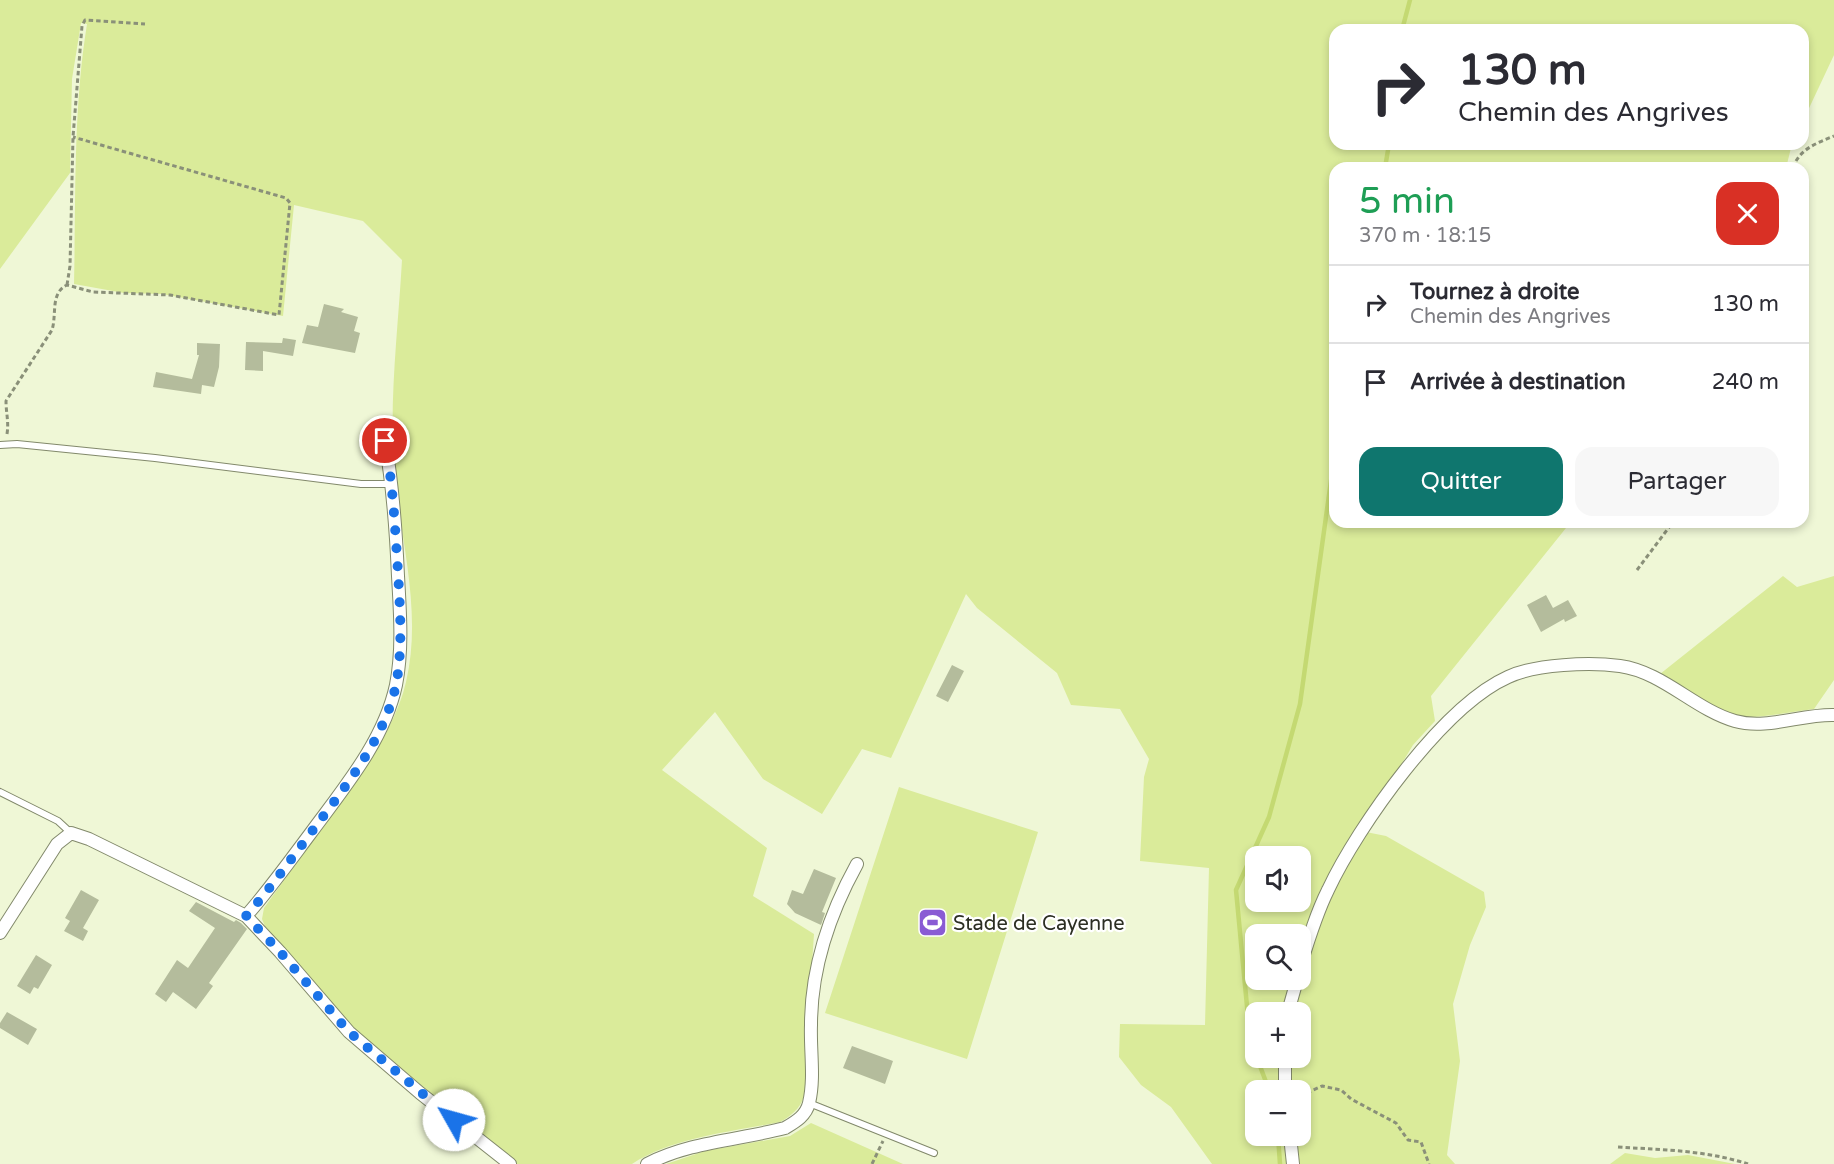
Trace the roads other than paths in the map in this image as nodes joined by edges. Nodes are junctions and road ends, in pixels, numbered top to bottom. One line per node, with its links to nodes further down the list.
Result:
1 (385, 441): 3 (street)
2 (2, 445): 3 (lane)
3 (393, 484): 8 (street)
4 (1834, 715): 9 (street)
5 (0, 792): 6 (lane)
6 (71, 833): 8 (street); 10 (street)
7 (857, 864): 11 (street)
8 (246, 916): 14 (street)
9 (1311, 931)
10 (0, 933)
11 (809, 1104): 13 (lane); 15 (street)
12 (1291, 1146): 16 (street)
13 (934, 1153)
14 (510, 1164)
15 (647, 1164)
16 (1293, 1164)

